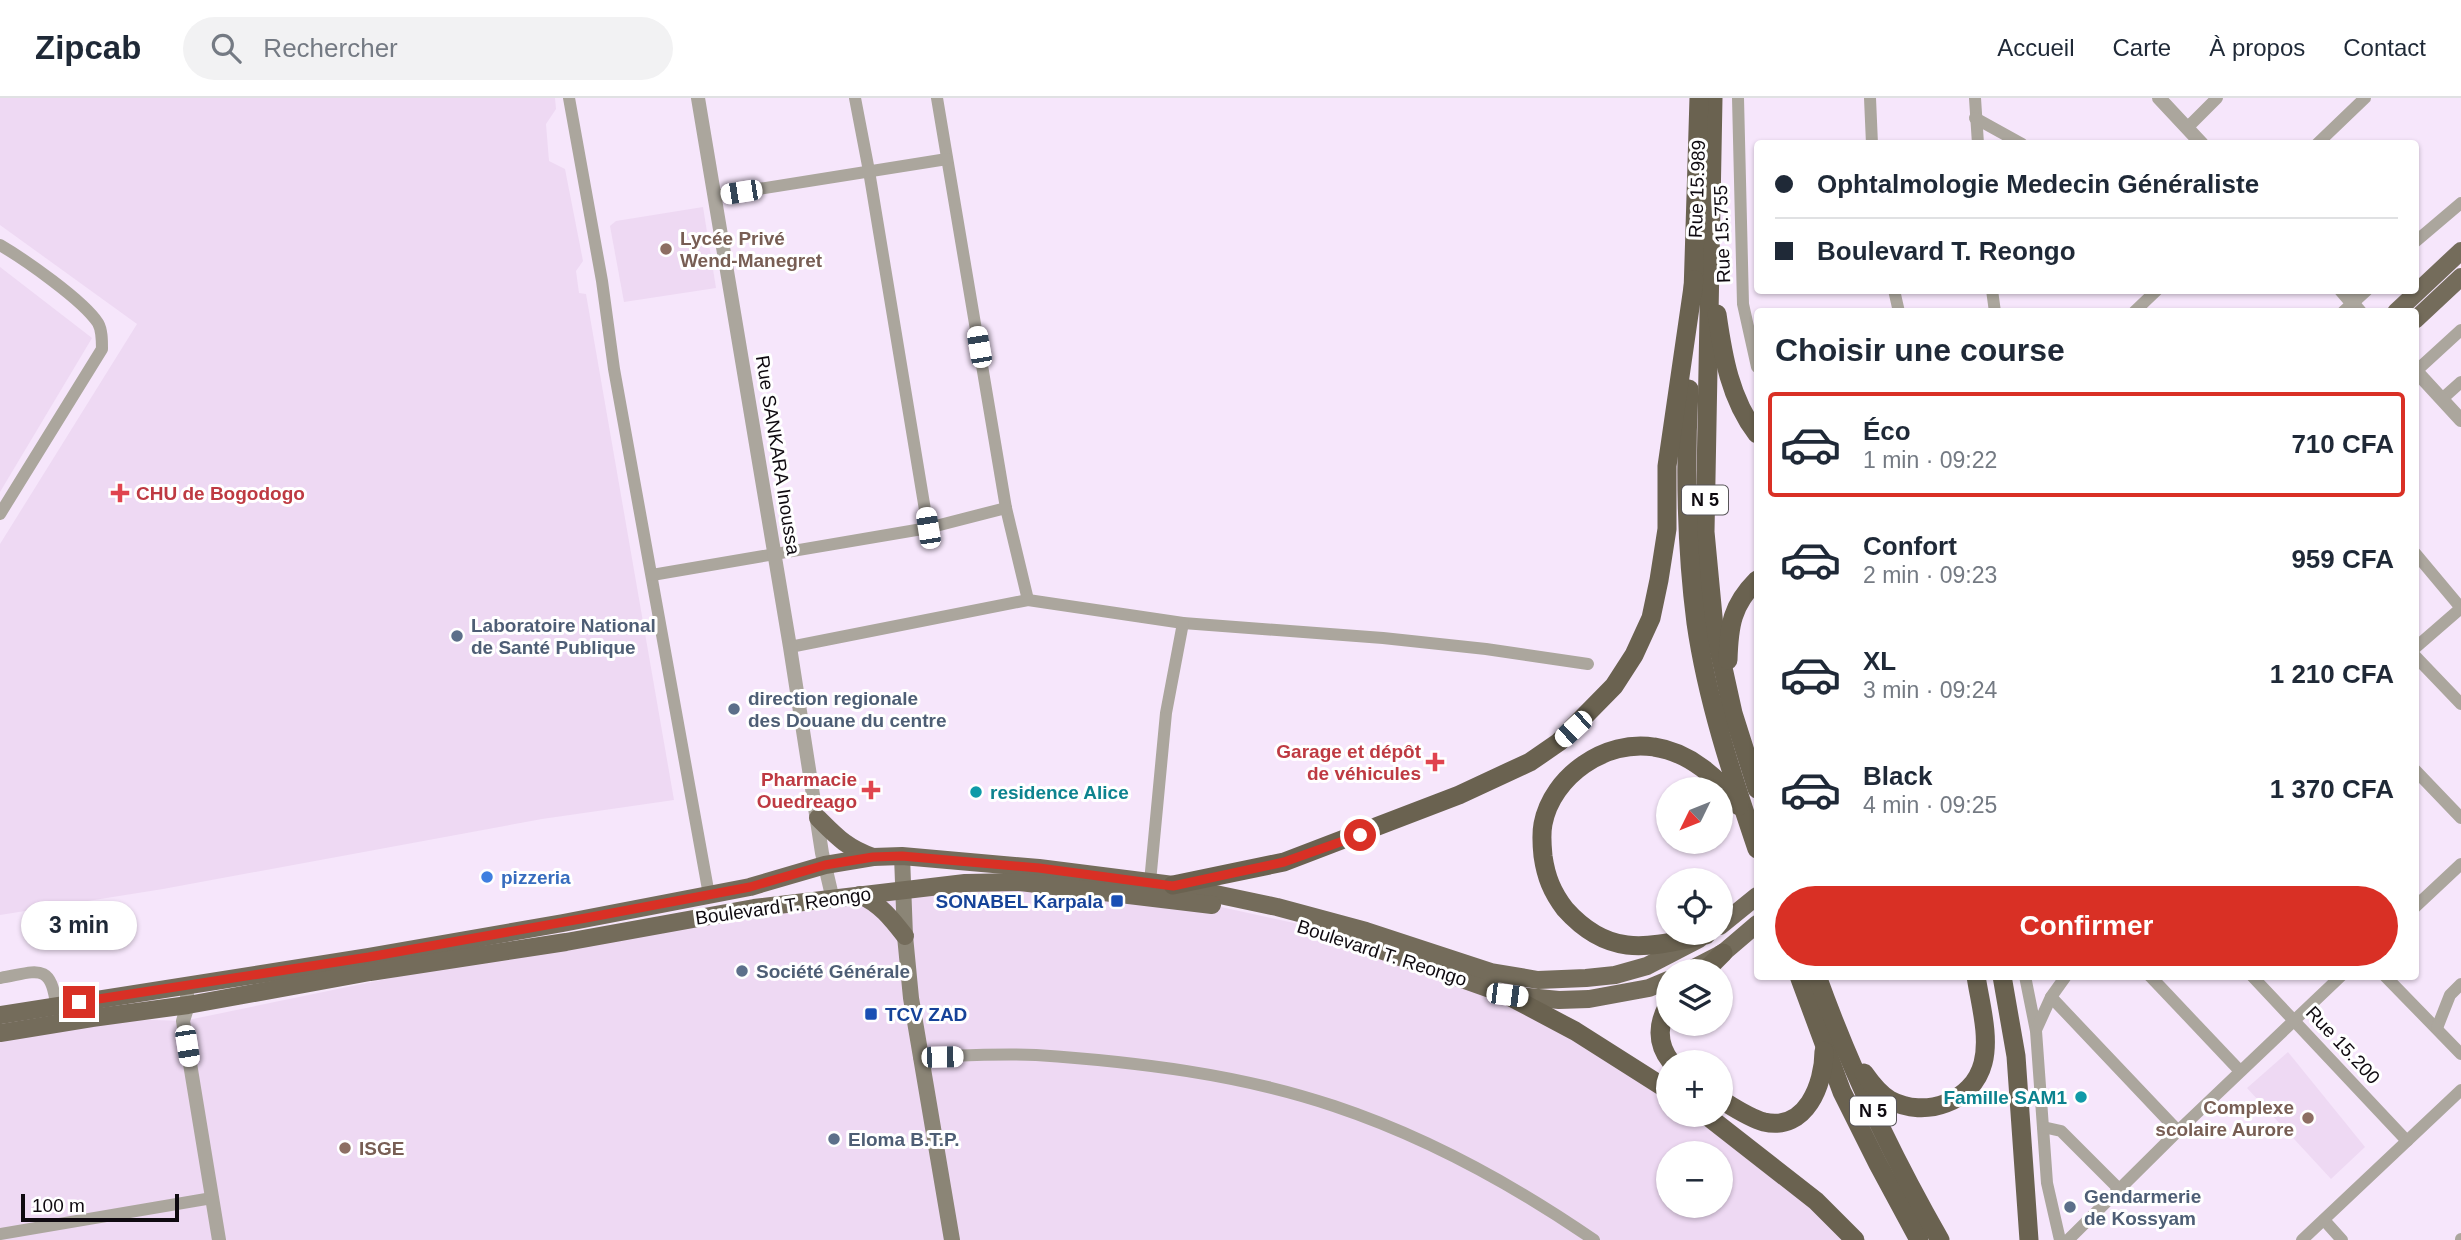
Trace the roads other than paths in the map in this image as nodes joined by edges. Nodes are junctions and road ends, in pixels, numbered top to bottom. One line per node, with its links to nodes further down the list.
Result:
1 (569, 98): 50 (street)
2 (698, 98): 22 (street, Rue SANKARA Inoussa)
3 (855, 98): 21 (street)
4 (937, 98): 20 (street)
5 (1699, 98): 28 (highway, Rue 15.989 / N 5)
6 (1713, 98): 28 (highway, N 5)
7 (1738, 98): 38 (street, Rue 15.755)
8 (1870, 98): 15 (street)
9 (1975, 98): 13 (street)
10 (2159, 98): 14 (street)
11 (2217, 98): 14 (street)
12 (2365, 98): 19 (street)
13 (1975, 118): 16 (street); 17 (street)
14 (2187, 128): 18 (street)
15 (1872, 140)
16 (1978, 140)
17 (2015, 140)
18 (2198, 140)
19 (2321, 140)
20 (947, 159): 21 (street); 45 (street)
21 (869, 171): 22 (street); 47 (street)
22 (715, 196): 48 (street, Rue SANKARA Inoussa)
23 (2461, 203): 24 (street)
24 (2419, 239)
25 (0, 245): 46 (street)
26 (2461, 251): 29 (main road)
27 (2461, 277): 36 (main road)
28 (1702, 283): 44 (highway); 60 (highway, N 5); 65 (highway, N 5); 72 (highway)
29 (2419, 290)
30 (2153, 294): 33 (street)
31 (2364, 294): 34 (street)
32 (2415, 294): 35 (main road)
33 (2138, 308)
34 (2353, 308)
35 (2400, 308)
36 (2419, 316)
37 (2461, 330): 39 (street)
38 (1754, 354)
39 (2419, 367)
40 (2419, 375): 42 (street)
41 (2461, 382): 42 (street)
42 (2442, 399): 43 (street)
43 (2461, 420)
44 (1754, 429)
45 (1006, 508): 47 (street); 52 (street)
46 (0, 513)
47 (928, 528): 48 (street)
48 (775, 556): 50 (street); 56 (street, Rue SANKARA Inoussa)
49 (2419, 558): 53 (street)
50 (652, 575): 74 (street)
51 (1754, 583): 60 (highway)
52 (1028, 600): 54 (street); 56 (street)
53 (2461, 608): 55 (street)
54 (1183, 623): 58 (street); 71 (street)
55 (2419, 645)
56 (790, 647): 63 (street, Rue SANKARA Inoussa)
57 (2419, 660): 59 (street)
58 (1588, 664)
59 (2461, 705)
60 (1734, 713): 62 (highway, N 5)
61 (2419, 774): 64 (street)
62 (1754, 779)
63 (818, 818): 68 (main road); 70 (street, Rue SANKARA Inoussa)
64 (2461, 818)
65 (1747, 820): 66 (highway, N 5); 82 (highway)
66 (1754, 840)
67 (902, 856): 68 (main road, Boulevard T. Reongo); 71 (main road, Boulevard T. Reongo); 73 (main road)
68 (873, 857): 70 (main road, Boulevard T. Reongo)
69 (2461, 864): 78 (street)
70 (825, 865): 74 (main road, Boulevard T. Reongo); 77 (street, Rue SANKARA Inoussa)
71 (1150, 882): 72 (main road, Boulevard T. Reongo)
72 (1173, 886): 83 (main road, Boulevard T. Reongo)
73 (904, 890): 75 (main road, Boulevard T. Reongo); 81 (main road); 101 (main road, Boulevard T. Reongo)
74 (709, 895): 100 (main road, Boulevard T. Reongo)
75 (860, 895): 77 (main road, Boulevard T. Reongo); 81 (main road)
76 (1754, 898): 79 (main road, Boulevard T. Reongo)
77 (833, 900): 104 (main road, Boulevard T. Reongo)
78 (2419, 903)
79 (1733, 915)
80 (1754, 927): 84 (main road)
81 (905, 936): 112 (main road)
82 (1656, 945)
83 (1686, 945)
84 (1723, 953): 85 (main road); 86 (highway)
85 (1711, 959)
86 (1717, 959)
87 (0, 978): 103 (street)
88 (1801, 980): 110 (highway, N 5)
89 (1818, 980): 110 (highway, N 5)
90 (1977, 980): 110 (highway)
91 (2003, 980): 131 (highway)
92 (2026, 980): 108 (street)
93 (2063, 980): 102 (street)
94 (2154, 980): 113 (street)
95 (2256, 980): 106 (street, Rue 15.200)
96 (2337, 980): 106 (street)
97 (2389, 980): 107 (street)
98 (2461, 984): 107 (street)
99 (1656, 985): 101 (main road, Boulevard T. Reongo)
100 (179, 986): 103 (main road, Boulevard T. Reongo); 104 (street)
101 (1507, 995): 114 (highway)
102 (2051, 997): 108 (street); 119 (street)
103 (56, 1005): 105 (main road, Boulevard T. Reongo)
104 (181, 1011): 109 (main road, Boulevard T. Reongo); 122 (street)
105 (0, 1015)
106 (2293, 1020): 113 (street); 120 (street, Rue 15.200)
107 (2437, 1028): 111 (street)
108 (2036, 1031): 118 (street)
109 (0, 1033)
110 (1831, 1040): 116 (highway); 129 (highway, N 5); 130 (highway, N 5)
111 (2461, 1054)
112 (919, 1057): 126 (main road); 127 (street)
113 (2240, 1072): 119 (street)
114 (1656, 1082)
115 (2461, 1090): 120 (street)
116 (1733, 1106)
117 (1721, 1127): 128 (highway)
118 (2043, 1127): 121 (street); 132 (street)
119 (2178, 1131): 121 (street)
120 (2407, 1141): 123 (street)
121 (2119, 1189): 133 (street)
122 (212, 1198): 124 (street); 125 (street)
123 (2324, 1220): 134 (street); 135 (street)
124 (0, 1234)
125 (219, 1240)
126 (952, 1240)
127 (1594, 1240)
128 (1855, 1240)
129 (1919, 1240)
130 (1940, 1240)
131 (2029, 1240)
132 (2060, 1240)
133 (2068, 1240)
134 (2302, 1240)
135 (2342, 1240)

